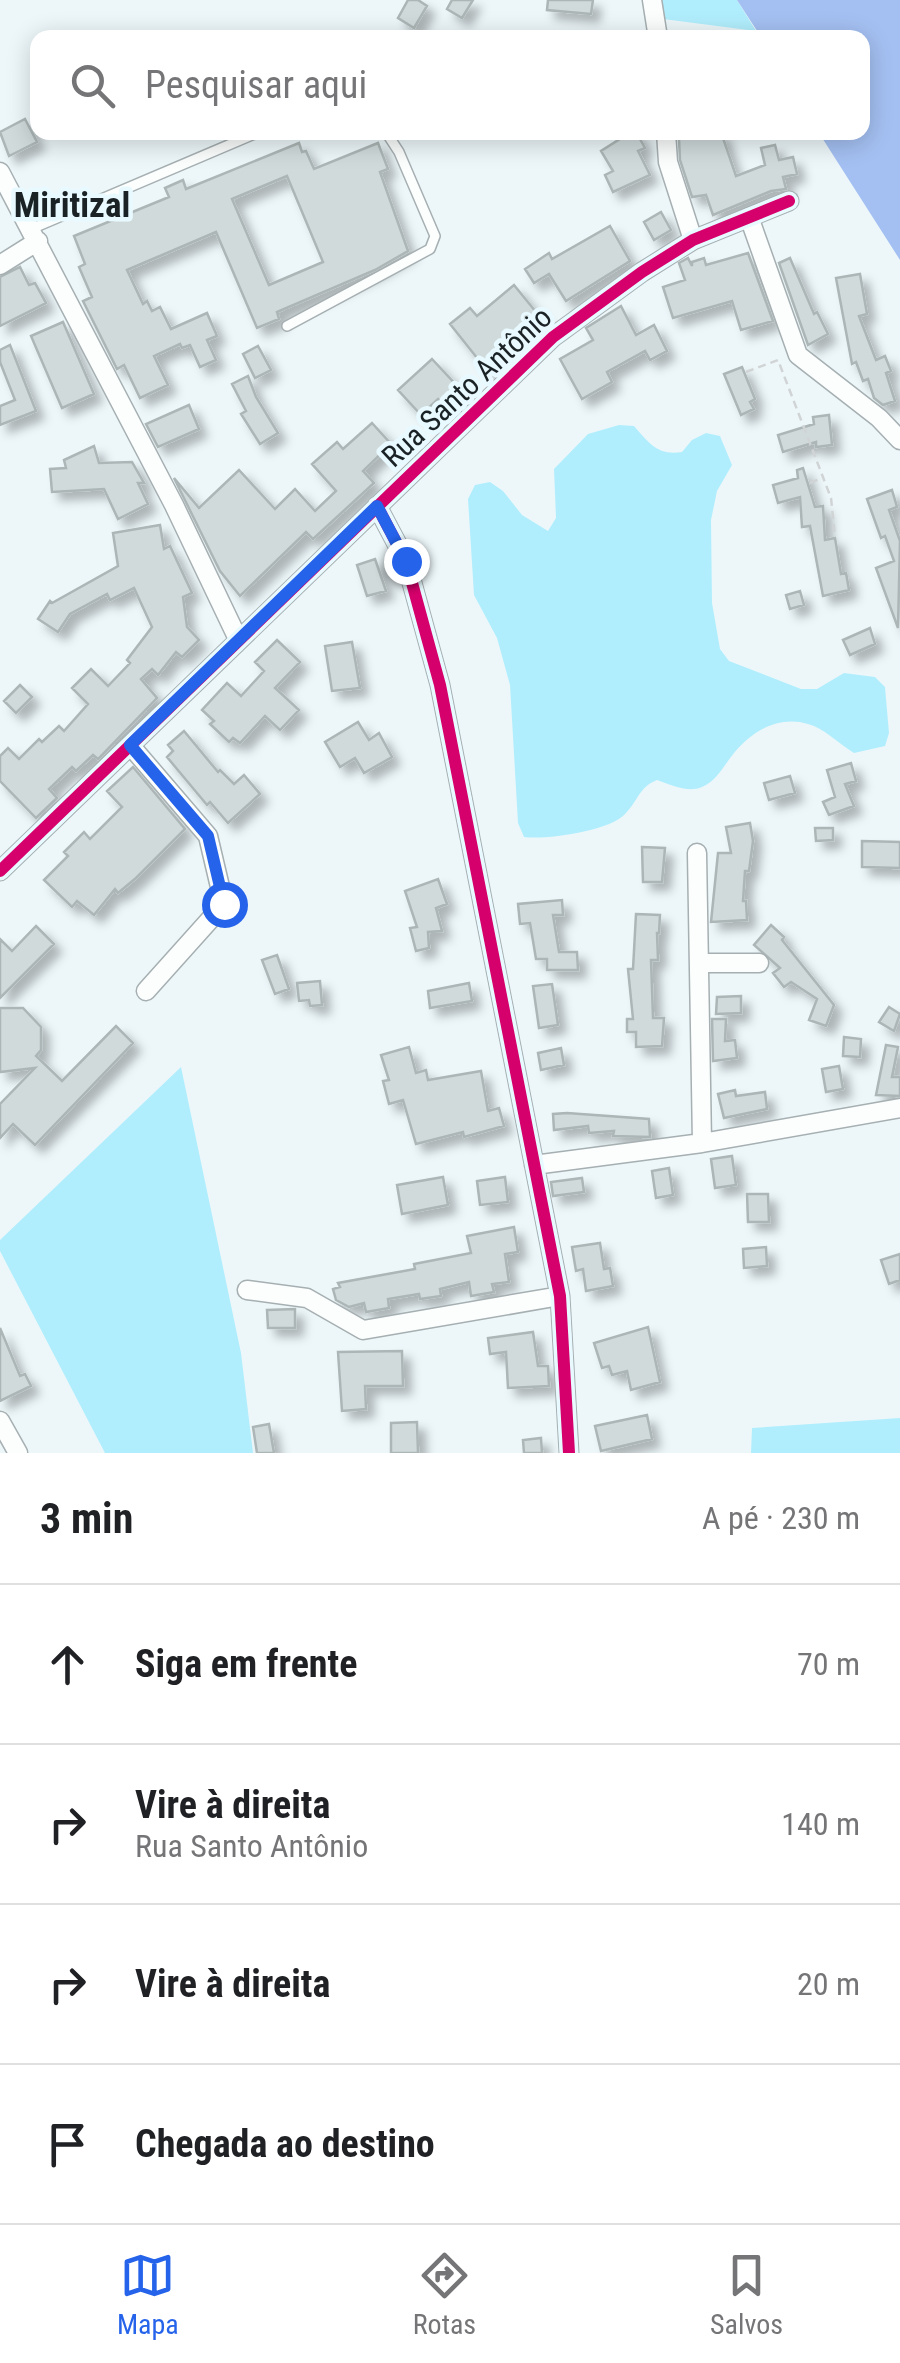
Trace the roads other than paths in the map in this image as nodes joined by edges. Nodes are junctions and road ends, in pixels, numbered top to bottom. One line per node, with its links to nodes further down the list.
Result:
1 (652, 0): 2 (street)
2 (657, 30)
3 (242, 140): 9 (lane)
4 (391, 140): 12 (lane)
5 (667, 140): 10 (street)
6 (0, 172): 9 (street)
7 (789, 201): 8 (street, Rua Santo Antônio)
8 (749, 216): 10 (street, Rua Santo Antônio); 13 (street)
9 (34, 235): 11 (street); 17 (street)
10 (693, 240): 16 (street, Rua Santo Antônio)
11 (0, 265)
12 (287, 326)
13 (798, 355): 14 (street); 15 (street)
14 (778, 360)
15 (900, 440)
16 (377, 506): 17 (street, Rua Santo Antônio); 26 (street)
17 (238, 639): 18 (street, Rua Santo Antônio)
18 (130, 745): 20 (street, Rua Santo Antônio); 23 (street)
19 (698, 854): 22 (street)
20 (0, 871)
21 (758, 962): 22 (street)
22 (699, 963): 25 (street)
23 (146, 991)
24 (900, 1108): 25 (street)
25 (702, 1143): 26 (street)
26 (534, 1165): 28 (street)
27 (247, 1290): 28 (street)
28 (560, 1296): 31 (street)
29 (0, 1421): 30 (street)
30 (18, 1453)
31 (569, 1453)

